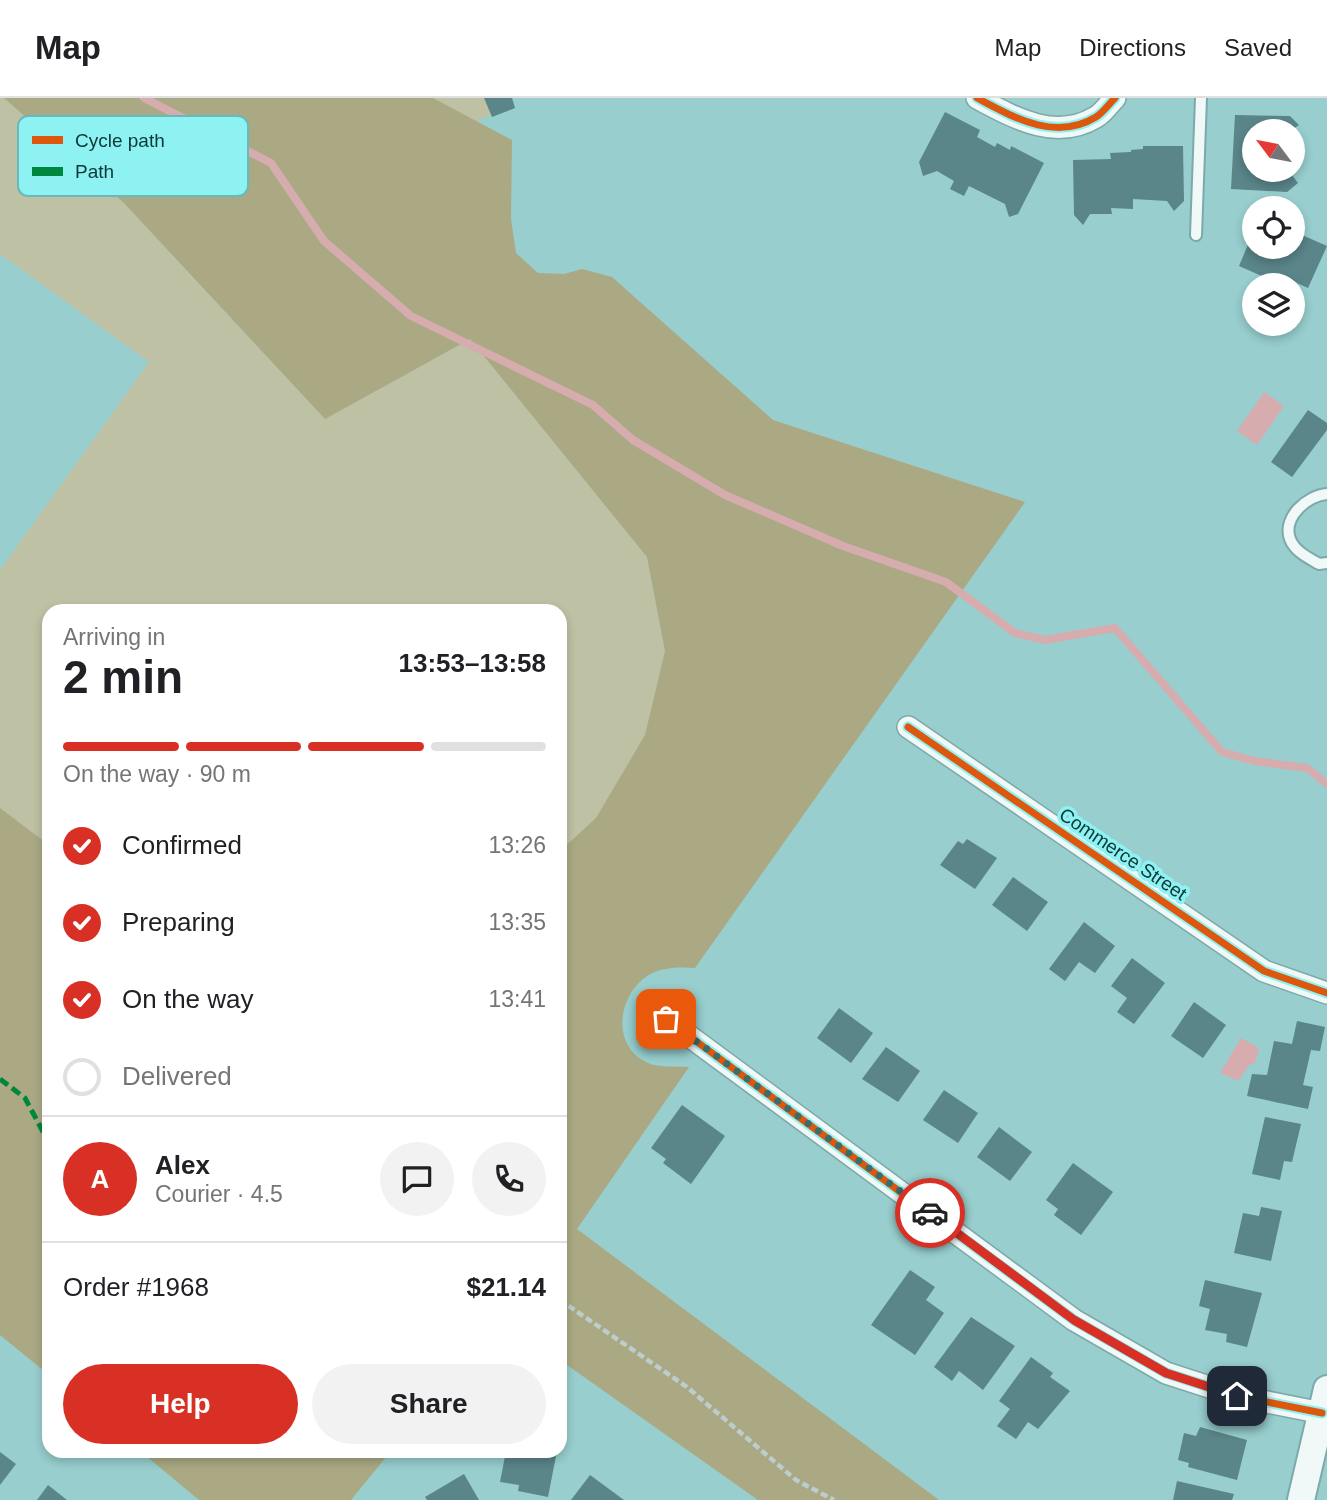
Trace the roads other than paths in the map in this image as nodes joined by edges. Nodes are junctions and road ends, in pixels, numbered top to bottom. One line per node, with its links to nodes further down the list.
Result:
1 (977, 98): 2 (street)
2 (1115, 98)
3 (1201, 98): 4 (lane)
4 (1196, 234)
5 (1327, 494): 6 (lane)
6 (1327, 563)
7 (908, 727): 8 (street, Commerce Street)
8 (1327, 993)
9 (666, 1019): 10 (street)
10 (1324, 1401): 11 (street)
11 (1301, 1500)

